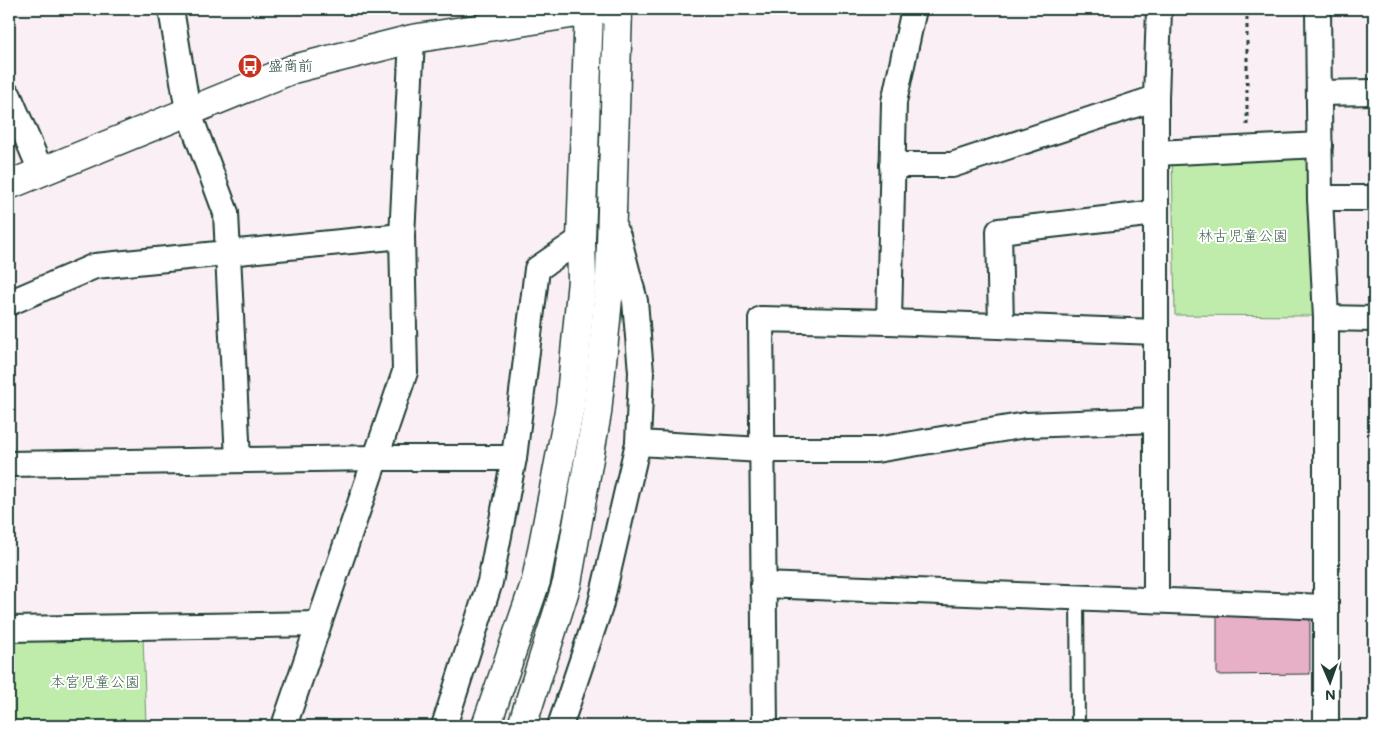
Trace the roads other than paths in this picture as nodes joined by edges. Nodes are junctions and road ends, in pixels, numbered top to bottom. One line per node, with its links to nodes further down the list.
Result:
1 (171, 9): 12 (street)
2 (593, 9): 7 (street); 23 (street)
3 (618, 9): 21 (street)
4 (914, 9): 15 (street)
5 (1159, 9): 11 (street)
6 (1318, 9): 9 (street)
7 (412, 39): 12 (street); 22 (street)
8 (1374, 92): 9 (street)
9 (1319, 93): 13 (street)
10 (9, 96): 16 (street)
11 (1156, 98): 14 (street); 15 (street)
12 (188, 111): 16 (street); 24 (street)
13 (1320, 145): 14 (street); 18 (street)
14 (1156, 153): 20 (street)
15 (892, 165): 28 (street)
16 (41, 171): 17 (street)
17 (9, 184)
18 (1320, 198): 19 (street); 26 (street)
19 (1374, 198)
20 (1156, 213): 29 (street); 30 (street)
21 (612, 226): 32 (street); 47 (street)
22 (402, 236): 24 (street); 34 (street)
23 (581, 239): 35 (street); 46 (street)
24 (229, 253): 25 (street); 36 (street)
25 (9, 303)
26 (1326, 318): 27 (street); 41 (street)
27 (1374, 319)
28 (889, 322): 29 (street); 33 (street)
29 (1000, 326): 30 (street)
30 (1156, 332): 31 (street)
31 (1156, 420): 33 (street); 40 (street)
32 (638, 443): 33 (street); 48 (street)
33 (762, 450): 38 (street)
34 (376, 458): 35 (street); 36 (street); 42 (street)
35 (514, 458): 45 (street)
36 (238, 460): 37 (street)
37 (9, 464)
38 (764, 585): 39 (street); 49 (street)
39 (1077, 597): 40 (street); 50 (lane)
40 (1156, 600): 41 (street)
41 (1325, 606): 51 (street)
42 (318, 624): 43 (street); 44 (street)
43 (9, 629)
44 (284, 726)
45 (444, 726)
46 (486, 726)
47 (522, 726)
48 (560, 726)
49 (765, 726)
50 (1078, 726)
51 (1326, 726)

